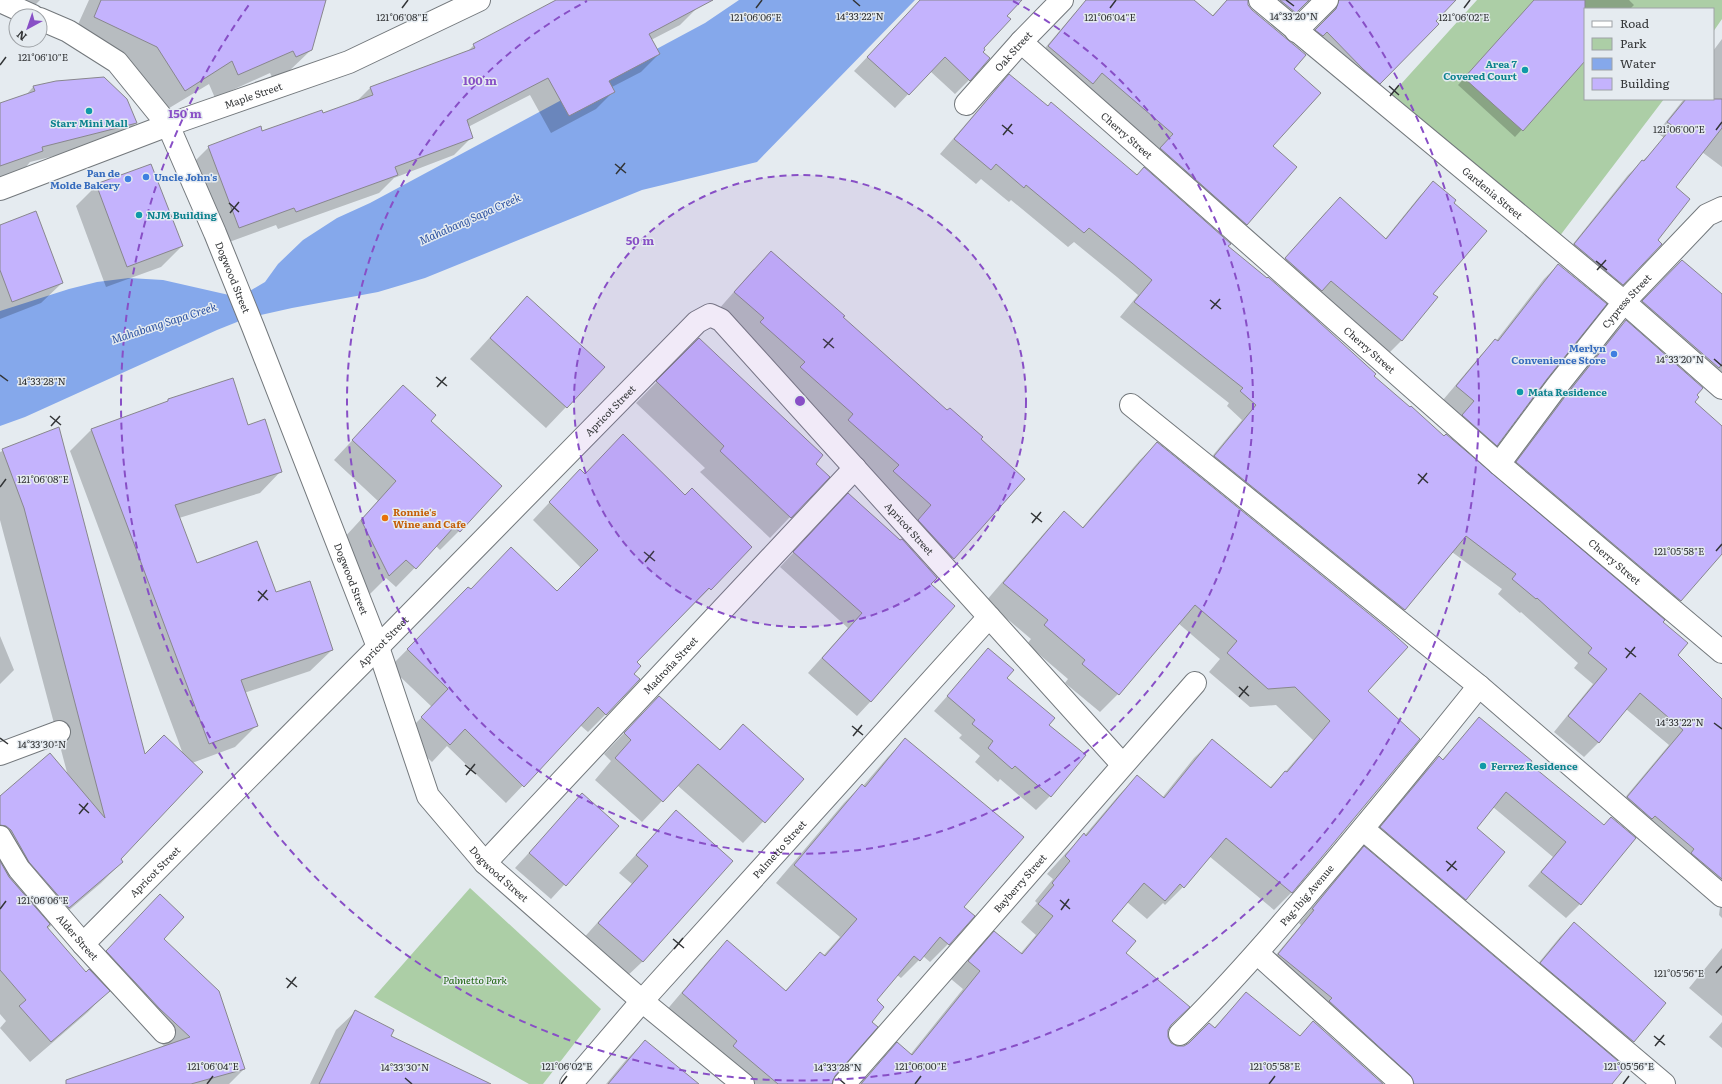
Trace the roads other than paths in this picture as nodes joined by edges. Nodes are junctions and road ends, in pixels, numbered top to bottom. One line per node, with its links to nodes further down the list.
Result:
1 (479, 0): 11 (street, Maple Street)
2 (1062, 0): 9 (street, Oak Street)
3 (1260, 0): 8 (street, Gardenia Street)
4 (1327, 0): 8 (street)
5 (0, 2): 6 (street)
6 (14, 8)
7 (48, 23): 11 (street, Dogwood Street)
8 (1296, 31): 14 (street, Gardenia Street)
9 (1021, 42): 10 (street, Oak Street); 17 (street, Cherry Street)
10 (966, 104)
11 (168, 126): 12 (street, Maple Street); 20 (street, Dogwood Street)
12 (0, 189)
13 (1722, 208): 14 (street, Cypress Street)
14 (1624, 302): 15 (street, Gardenia Street); 17 (street, Cypress Street)
15 (1722, 388)
16 (1131, 405): 23 (street)
17 (1499, 464): 21 (street, Cherry Street)
18 (855, 468): 19 (street, Apricot Street); 20 (street, Apricot Street); 29 (street, Madroña Street)
19 (989, 617): 26 (street, Apricot Street); 33 (street, Palmetto Street)
20 (378, 647): 29 (street, Dogwood Street); 31 (street, Apricot Street)
21 (1722, 652)
22 (1195, 683): 26 (street, Bayberry Street)
23 (1479, 686): 27 (street, Pag-Ibig Avenue); 30 (street)
24 (59, 732): 25 (street)
25 (0, 754)
26 (1122, 764): 39 (street, Bayberry Street)
27 (1363, 829): 32 (street, Pag-Ibig Avenue); 40 (street)
28 (0, 837): 31 (street, Alder Street)
29 (485, 863): 33 (street, Dogwood Street)
30 (1722, 896)
31 (83, 944): 34 (street, Alder Street)
32 (1257, 953): 35 (street, Pag-Ibig Avenue); 36 (street)
33 (642, 1001): 37 (street, Palmetto Street); 38 (street, Dogwood Street)
34 (164, 1032)
35 (1180, 1034)
36 (1395, 1082)
37 (571, 1084)
38 (743, 1084)
39 (844, 1084)
40 (1664, 1084)

